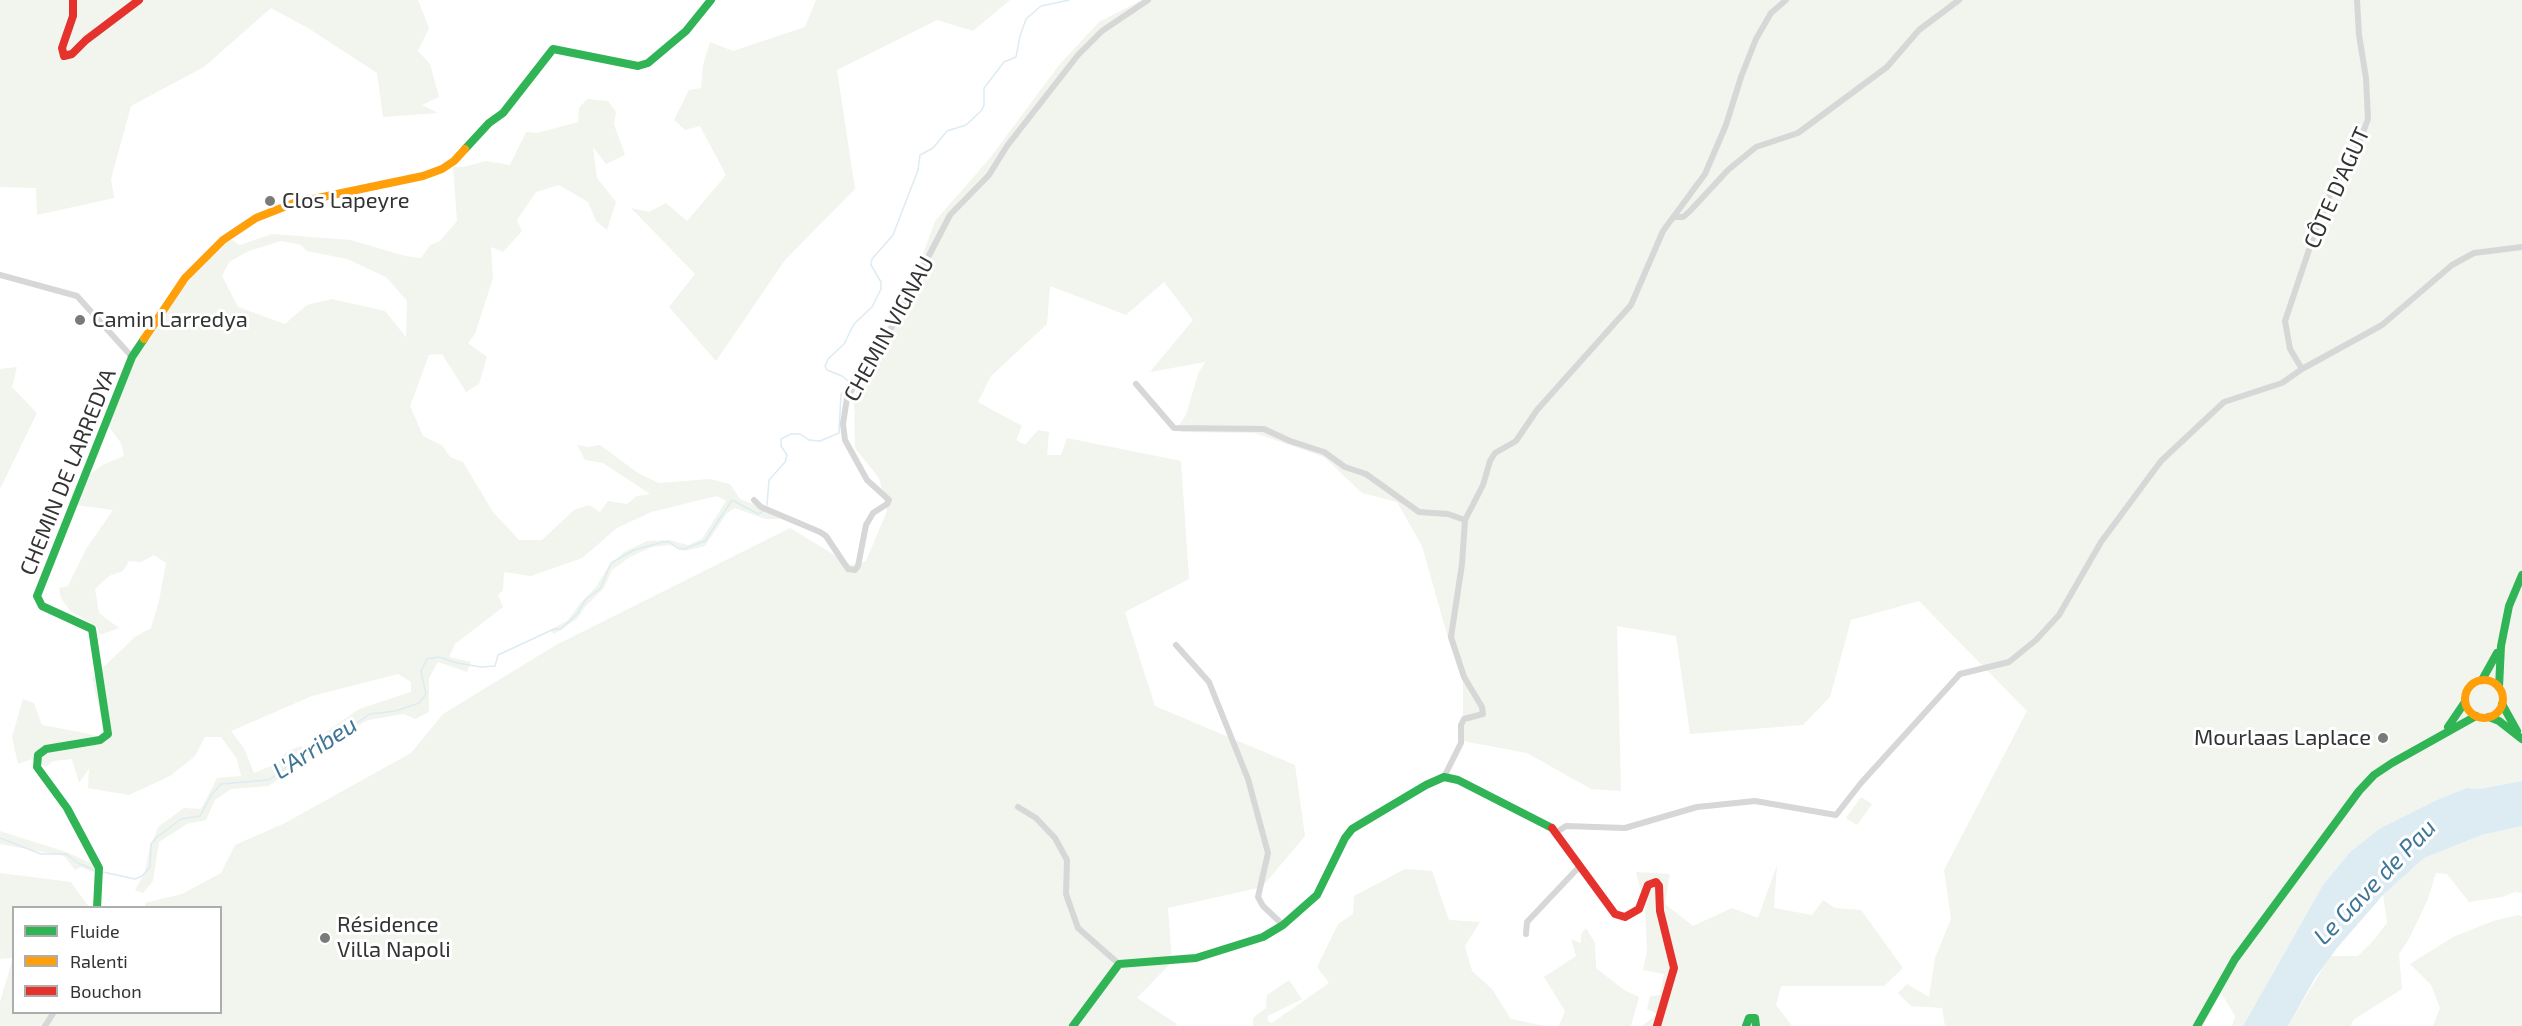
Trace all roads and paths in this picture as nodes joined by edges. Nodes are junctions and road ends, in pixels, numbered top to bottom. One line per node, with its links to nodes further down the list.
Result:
1 (73, 0): 2 (street)
2 (140, 0)
3 (711, 0): 11 (street)
4 (1148, 0): 14 (street, CHEMIN VIGNAU)
5 (1786, 0): 8 (street)
6 (1959, 0): 8 (street)
7 (2356, 0): 12 (street, CÔTE D'AGUT)
8 (1674, 217): 15 (street)
9 (2522, 247): 12 (street)
10 (0, 275): 11 (street, CHEMIN DE LARREDYA)
11 (132, 357): 31 (street, CHEMIN DE LARREDYA)
12 (2302, 369): 29 (street)
13 (1136, 384): 15 (street)
14 (754, 500)
15 (1465, 520): 27 (street)
16 (2522, 575): 18 (street)
17 (1176, 645): 32 (street)
18 (2500, 646): 19 (street); 20 (street)
19 (2482, 680): 20 (street); 21 (street)
20 (2499, 687): 22 (street)
21 (2465, 702): 23 (street); 25 (street)
22 (2502, 704): 24 (street); 26 (street)
23 (2476, 716): 24 (street); 25 (street)
24 (2489, 717): 26 (street)
25 (2444, 733): 39 (street)
26 (2522, 739)
27 (1444, 777): 29 (street); 32 (street)
28 (1018, 807): 34 (street)
29 (1557, 832): 30 (street)
30 (1579, 867): 33 (street); 36 (street)
31 (97, 906)
32 (1283, 925): 34 (street)
33 (1526, 934)
34 (1119, 964): 35 (street)
35 (1073, 1026)
36 (1658, 1026)
37 (1746, 1026): 38 (street)
38 (1756, 1026)
39 (2197, 1026)

